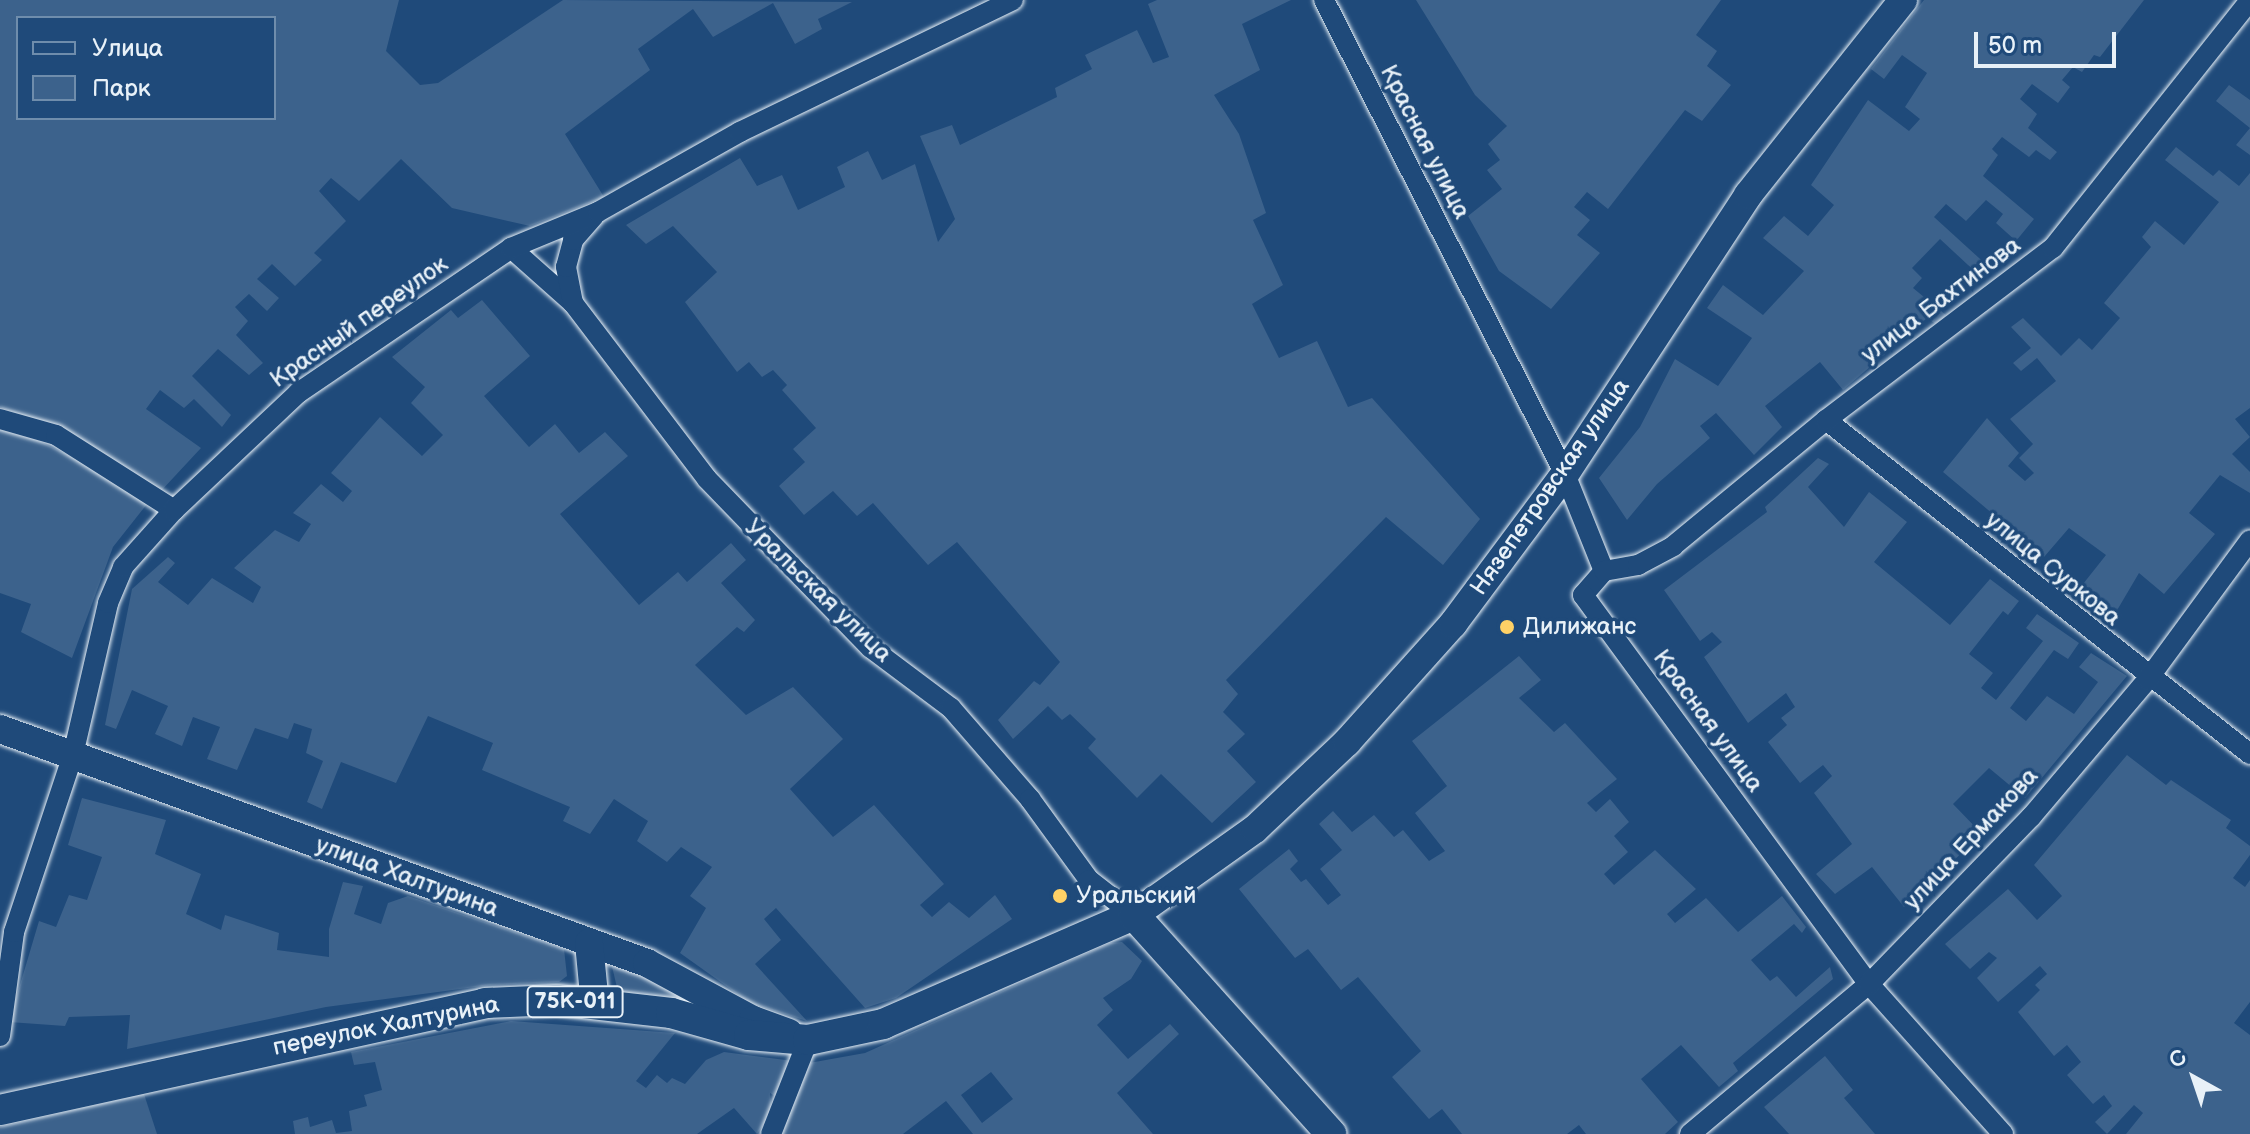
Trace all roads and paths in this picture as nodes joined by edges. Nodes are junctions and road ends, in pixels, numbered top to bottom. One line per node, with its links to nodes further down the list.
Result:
1 (1013, 0): 5 (street, Красный переулок)
2 (1324, 0): 10 (street, Красная улица)
3 (1903, 0): 10 (main road, Нязепетровская улица)
4 (2250, 0): 9 (street, улица Бахтинова)
5 (598, 212): 6 (street, Красный переулок); 7 (street)
6 (511, 248): 7 (street, Уральская улица); 11 (street, Красный переулок)
7 (573, 303): 18 (street, Уральская улица)
8 (0, 419): 11 (street)
9 (1826, 420): 13 (street, улица Бахтинова); 14 (street, улица Суркова)
10 (1565, 474): 13 (street, Красная улица); 18 (main road, Нязепетровская улица)
11 (174, 510): 17 (street, Красный переулок)
12 (2250, 540): 14 (street, улица Ермакова)
13 (1604, 571): 20 (street, Красная улица)
14 (2148, 679): 16 (street, улица Суркова); 20 (street, улица Ермакова)
15 (0, 729): 17 (main road, улица Халтурина)
16 (2250, 754)
17 (73, 755): 19 (main road, улица Халтурина); 22 (street, Красный переулок)
18 (1134, 915): 23 (main road, переулок Халтурина / 75К-011); 26 (main road, Уральская улица)
19 (589, 943): 21 (main road); 23 (main road, улица Халтурина)
20 (1869, 984): 27 (street, улица Ермакова); 28 (street, Красная улица)
21 (595, 1005): 23 (main road, переулок Халтурина / 75К-011); 24 (main road, переулок Халтурина / 75К-011)
22 (0, 1036)
23 (808, 1040): 25 (street)
24 (0, 1110)
25 (771, 1134)
26 (1331, 1134)
27 (1690, 1134)
28 (2003, 1134)

